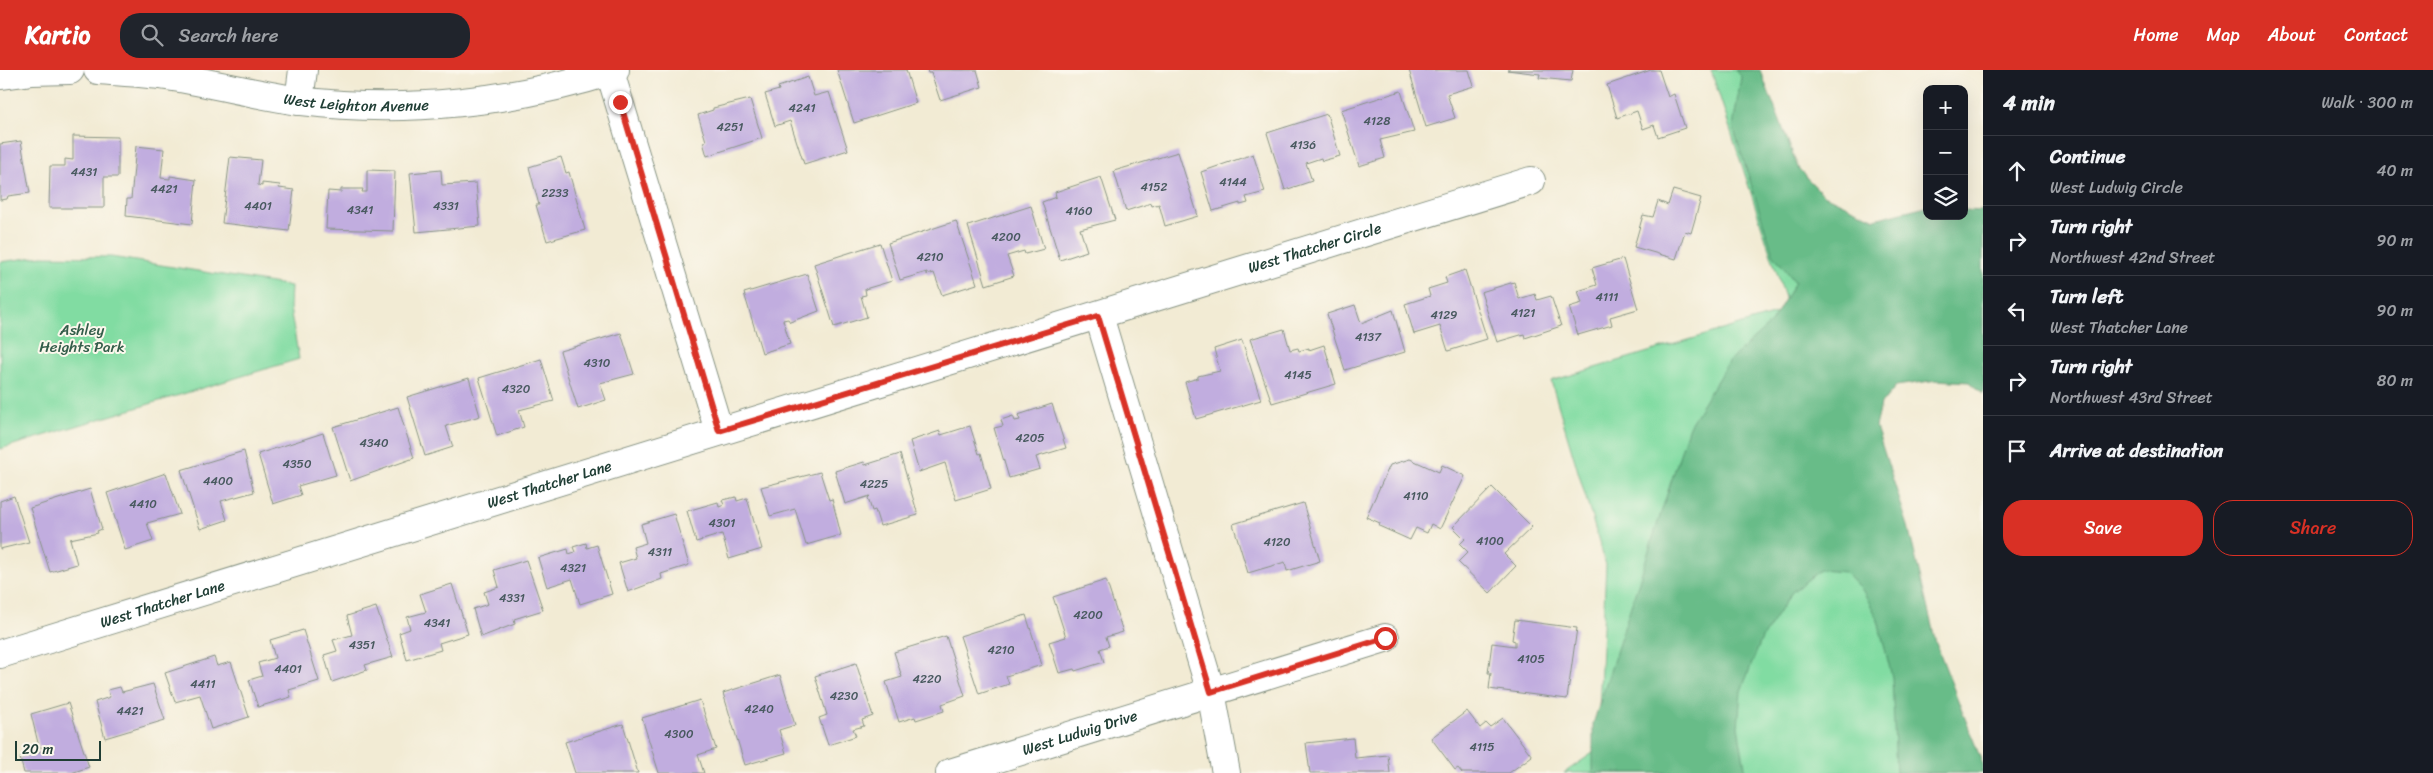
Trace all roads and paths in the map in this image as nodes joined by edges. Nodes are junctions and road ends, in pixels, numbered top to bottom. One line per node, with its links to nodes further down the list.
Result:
1 (70, 70): 5 (street)
2 (98, 70): 6 (street, West Leighton Avenue)
3 (303, 70): 6 (street)
4 (612, 71): 6 (street, West Leighton Avenue); 9 (street)
5 (0, 75)
6 (299, 101)
7 (1531, 181): 8 (street, West Thatcher Circle)
8 (1098, 316): 9 (street, West Thatcher Lane); 12 (street)
9 (719, 431): 11 (street, West Thatcher Lane)
10 (1385, 638): 12 (street, West Ludwig Drive)
11 (0, 654)
12 (1211, 692): 13 (street, West Ludwig Drive); 14 (street)
13 (950, 773)
14 (1226, 773)

